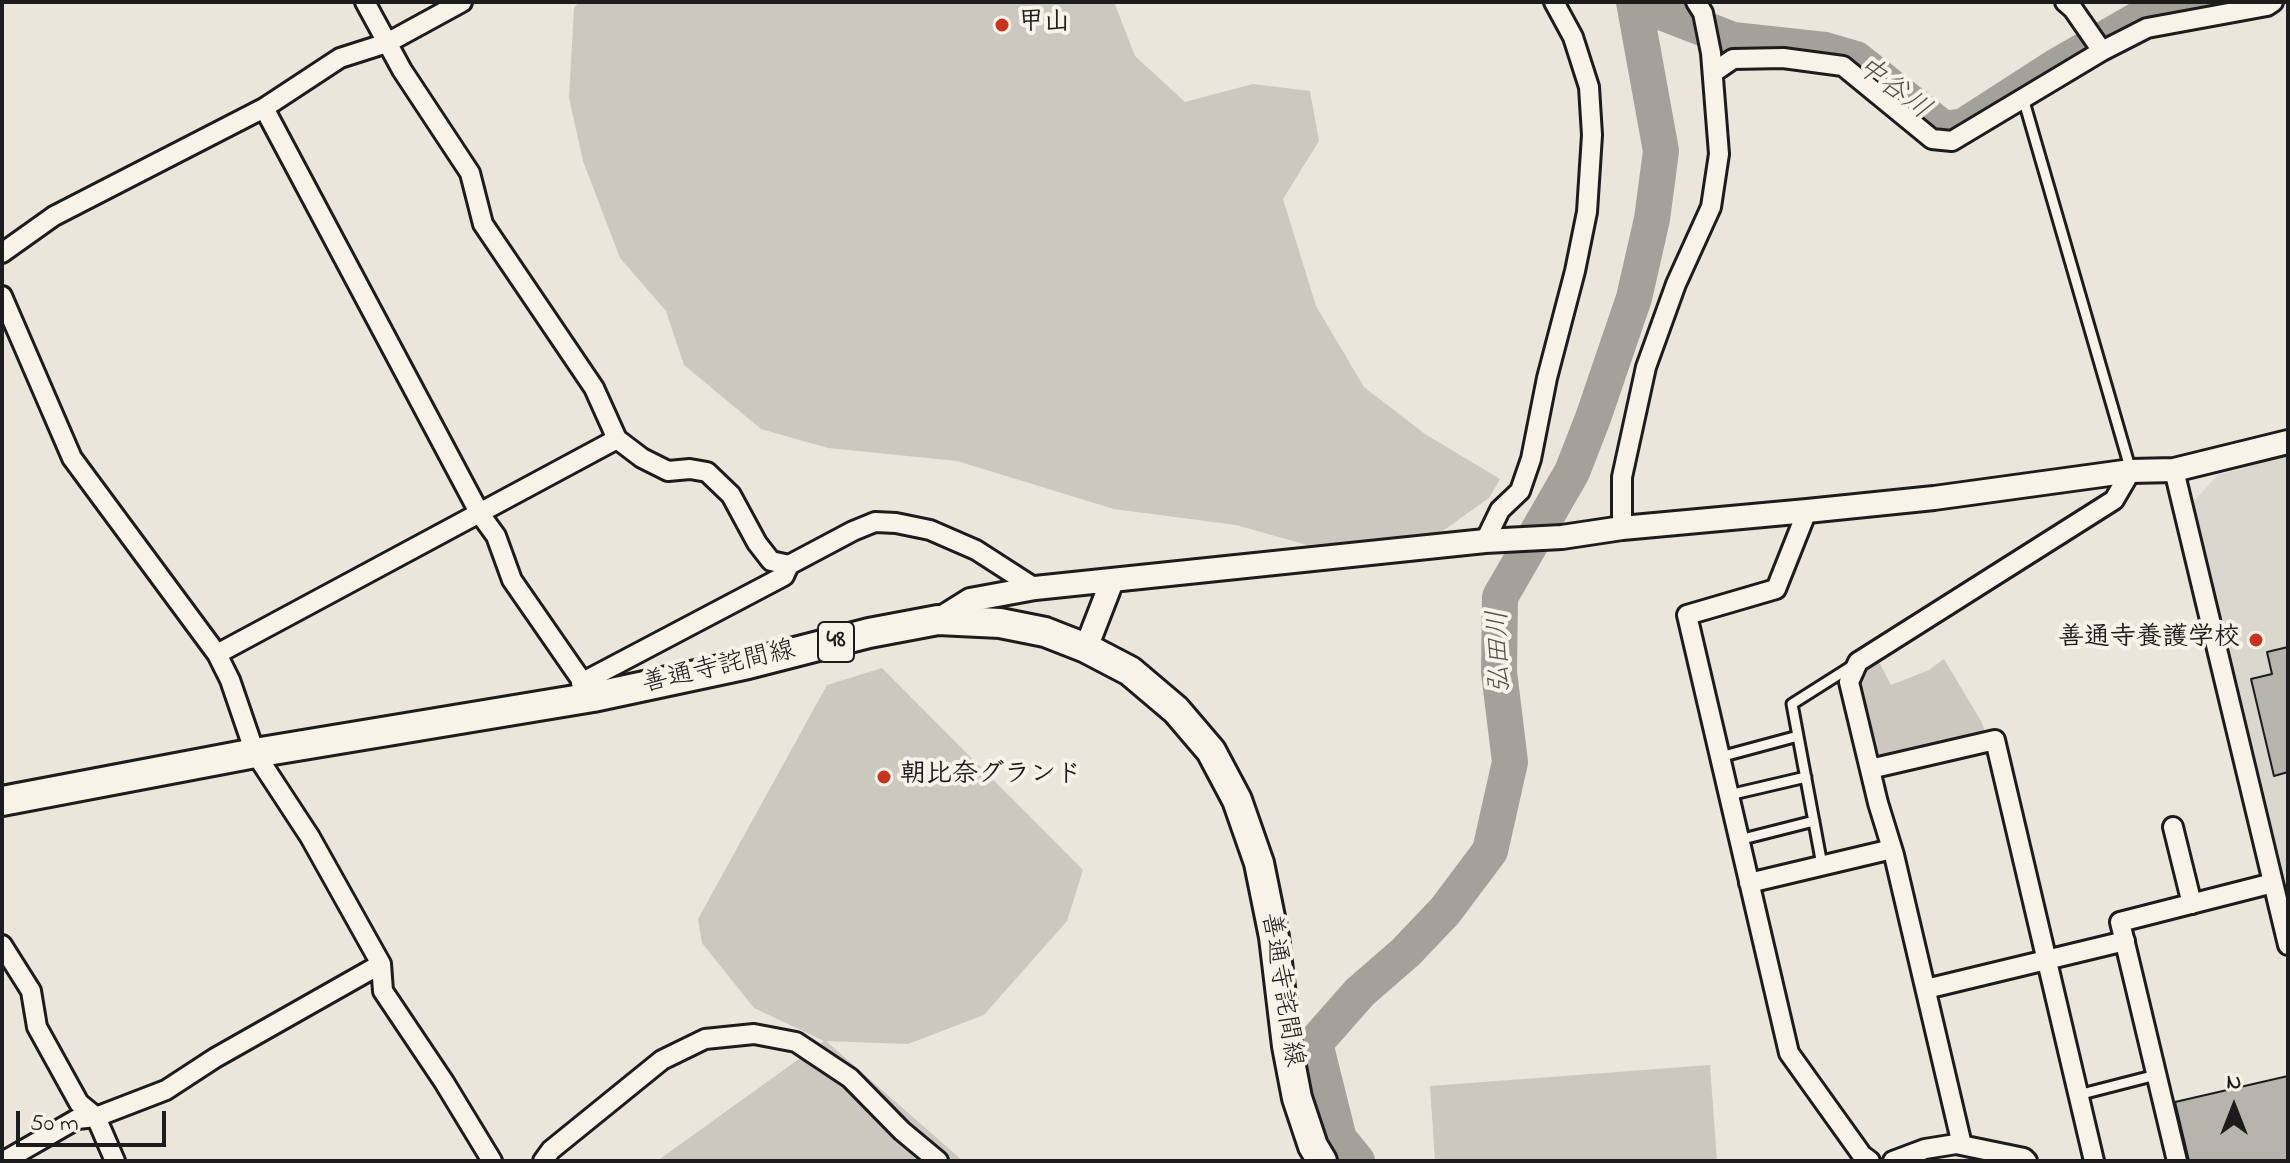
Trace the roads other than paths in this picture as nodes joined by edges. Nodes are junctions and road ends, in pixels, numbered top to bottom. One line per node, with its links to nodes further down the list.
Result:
1 (365, 2): 7 (street)
2 (462, 2): 7 (street)
3 (1554, 2): 21 (street)
4 (2065, 2): 8 (street)
5 (2273, 2): 8 (street)
6 (1700, 8): 9 (street)
7 (387, 43): 11 (street); 14 (street)
8 (2102, 51): 10 (street)
9 (1714, 72): 10 (street); 20 (street)
10 (2023, 98): 17 (lane)
11 (264, 108): 12 (street); 19 (street)
12 (2, 253)
13 (2, 296): 27 (street)
14 (617, 439): 19 (street); 22 (street)
15 (2288, 442): 16 (street)
16 (2174, 470): 17 (street); 43 (street)
17 (2131, 471): 18 (street); 28 (street)
18 (1807, 511): 20 (street); 32 (street)
19 (480, 514): 27 (street); 29 (street)
20 (1622, 528): 21 (street)
21 (1492, 540): 23 (street)
22 (789, 565): 24 (street); 29 (street)
23 (1112, 581): 24 (street); 26 (street)
24 (1035, 588): 25 (street)
25 (938, 620): 26 (main road, 善通寺詫間線 / 48); 29 (main road, 善通寺詫間線 / 48)
26 (1086, 648): 60 (main road, 善通寺詫間線 / 48)
27 (217, 654): 31 (street)
28 (1858, 662): 30 (lane); 33 (street)
29 (587, 690): 31 (main road, 善通寺詫間線 / 48)
30 (1798, 736): 32 (lane); 34 (lane)
31 (255, 753): 36 (main road, 善通寺詫間線 / 48); 49 (street)
32 (1720, 757): 35 (street)
33 (1870, 769): 40 (street); 48 (street)
34 (1806, 777): 35 (lane); 37 (lane)
35 (1729, 795): 39 (street)
36 (2, 801)
37 (1814, 821): 39 (lane); 41 (lane)
38 (2173, 827): 44 (street)
39 (1739, 840): 42 (street)
40 (1892, 849): 41 (street); 50 (street)
41 (1822, 865): 42 (street)
42 (1749, 883): 61 (street)
43 (2273, 883): 44 (street); 47 (street)
44 (2192, 904): 45 (street)
45 (2125, 941): 48 (street); 51 (street)
46 (2, 945): 53 (street)
47 (2288, 945)
48 (2047, 960): 50 (street); 52 (street)
49 (381, 964): 53 (street); 57 (street)
50 (1926, 989): 54 (street)
51 (2156, 1075): 52 (lane); 65 (street)
52 (2078, 1095): 64 (street)
53 (96, 1117): 55 (street); 56 (street)
54 (1962, 1145): 62 (street); 63 (street)
55 (4, 1161)
56 (115, 1161)
57 (492, 1161)
58 (543, 1161): 59 (street)
59 (938, 1161)
60 (1322, 1161)
61 (1870, 1161)
62 (1893, 1161)
63 (2027, 1161)
64 (2094, 1161)
65 (2177, 1161)

